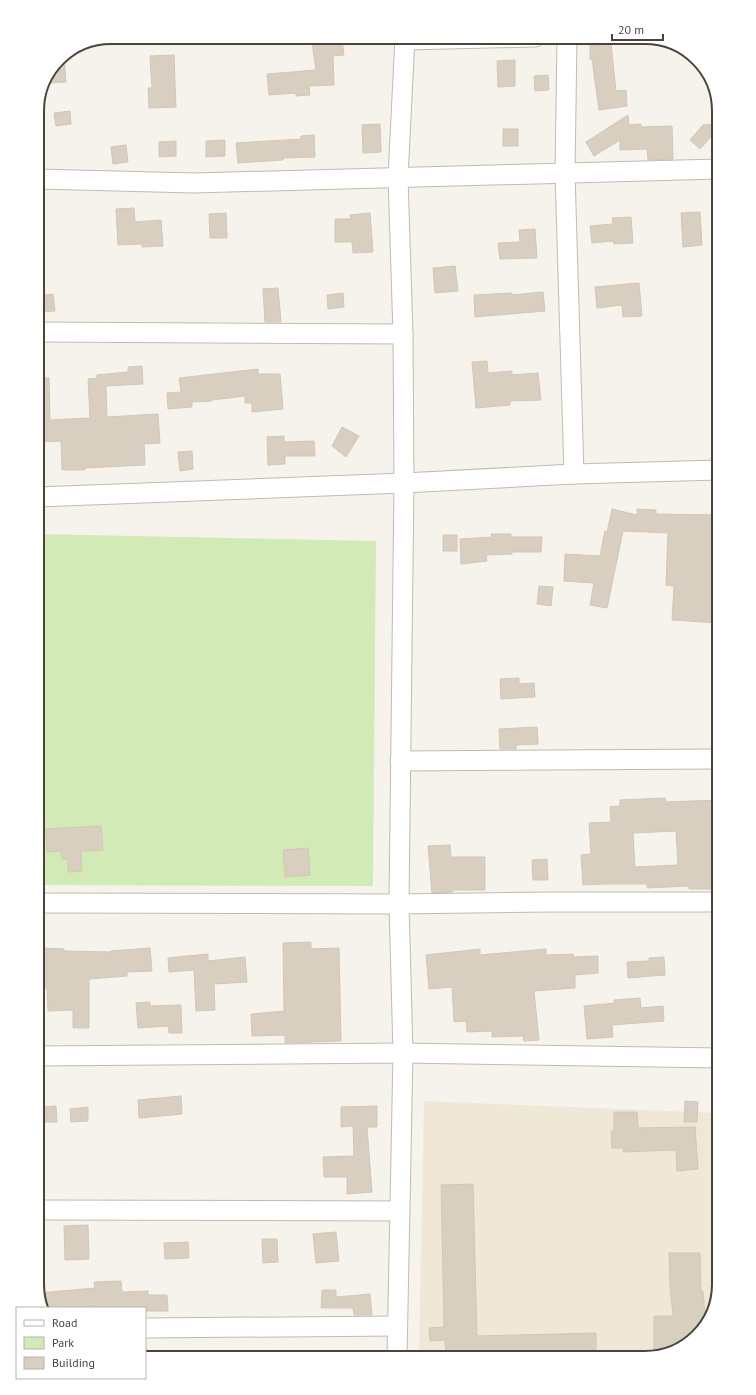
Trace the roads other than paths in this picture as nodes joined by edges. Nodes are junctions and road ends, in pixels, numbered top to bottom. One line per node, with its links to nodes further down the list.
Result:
1 (405, 44): 5 (street)
2 (567, 44): 4 (street)
3 (712, 168): 4 (street)
4 (565, 173): 5 (street); 10 (street)
5 (398, 177): 6 (street); 8 (street)
6 (44, 179)
7 (44, 332): 8 (street)
8 (403, 334): 11 (street)
9 (712, 470): 10 (street)
10 (574, 474): 11 (street)
11 (404, 483): 12 (street); 14 (street)
12 (44, 497)
13 (712, 759): 14 (street)
14 (400, 761): 17 (street)
15 (712, 902): 17 (street)
16 (44, 903): 17 (street)
17 (399, 904): 18 (street)
18 (403, 1053): 19 (street); 20 (street); 22 (street)
19 (44, 1056)
20 (712, 1058)
21 (44, 1210): 22 (street)
22 (400, 1211): 23 (street)
23 (397, 1326): 24 (street); 25 (street)
24 (146, 1328)
25 (397, 1351)

